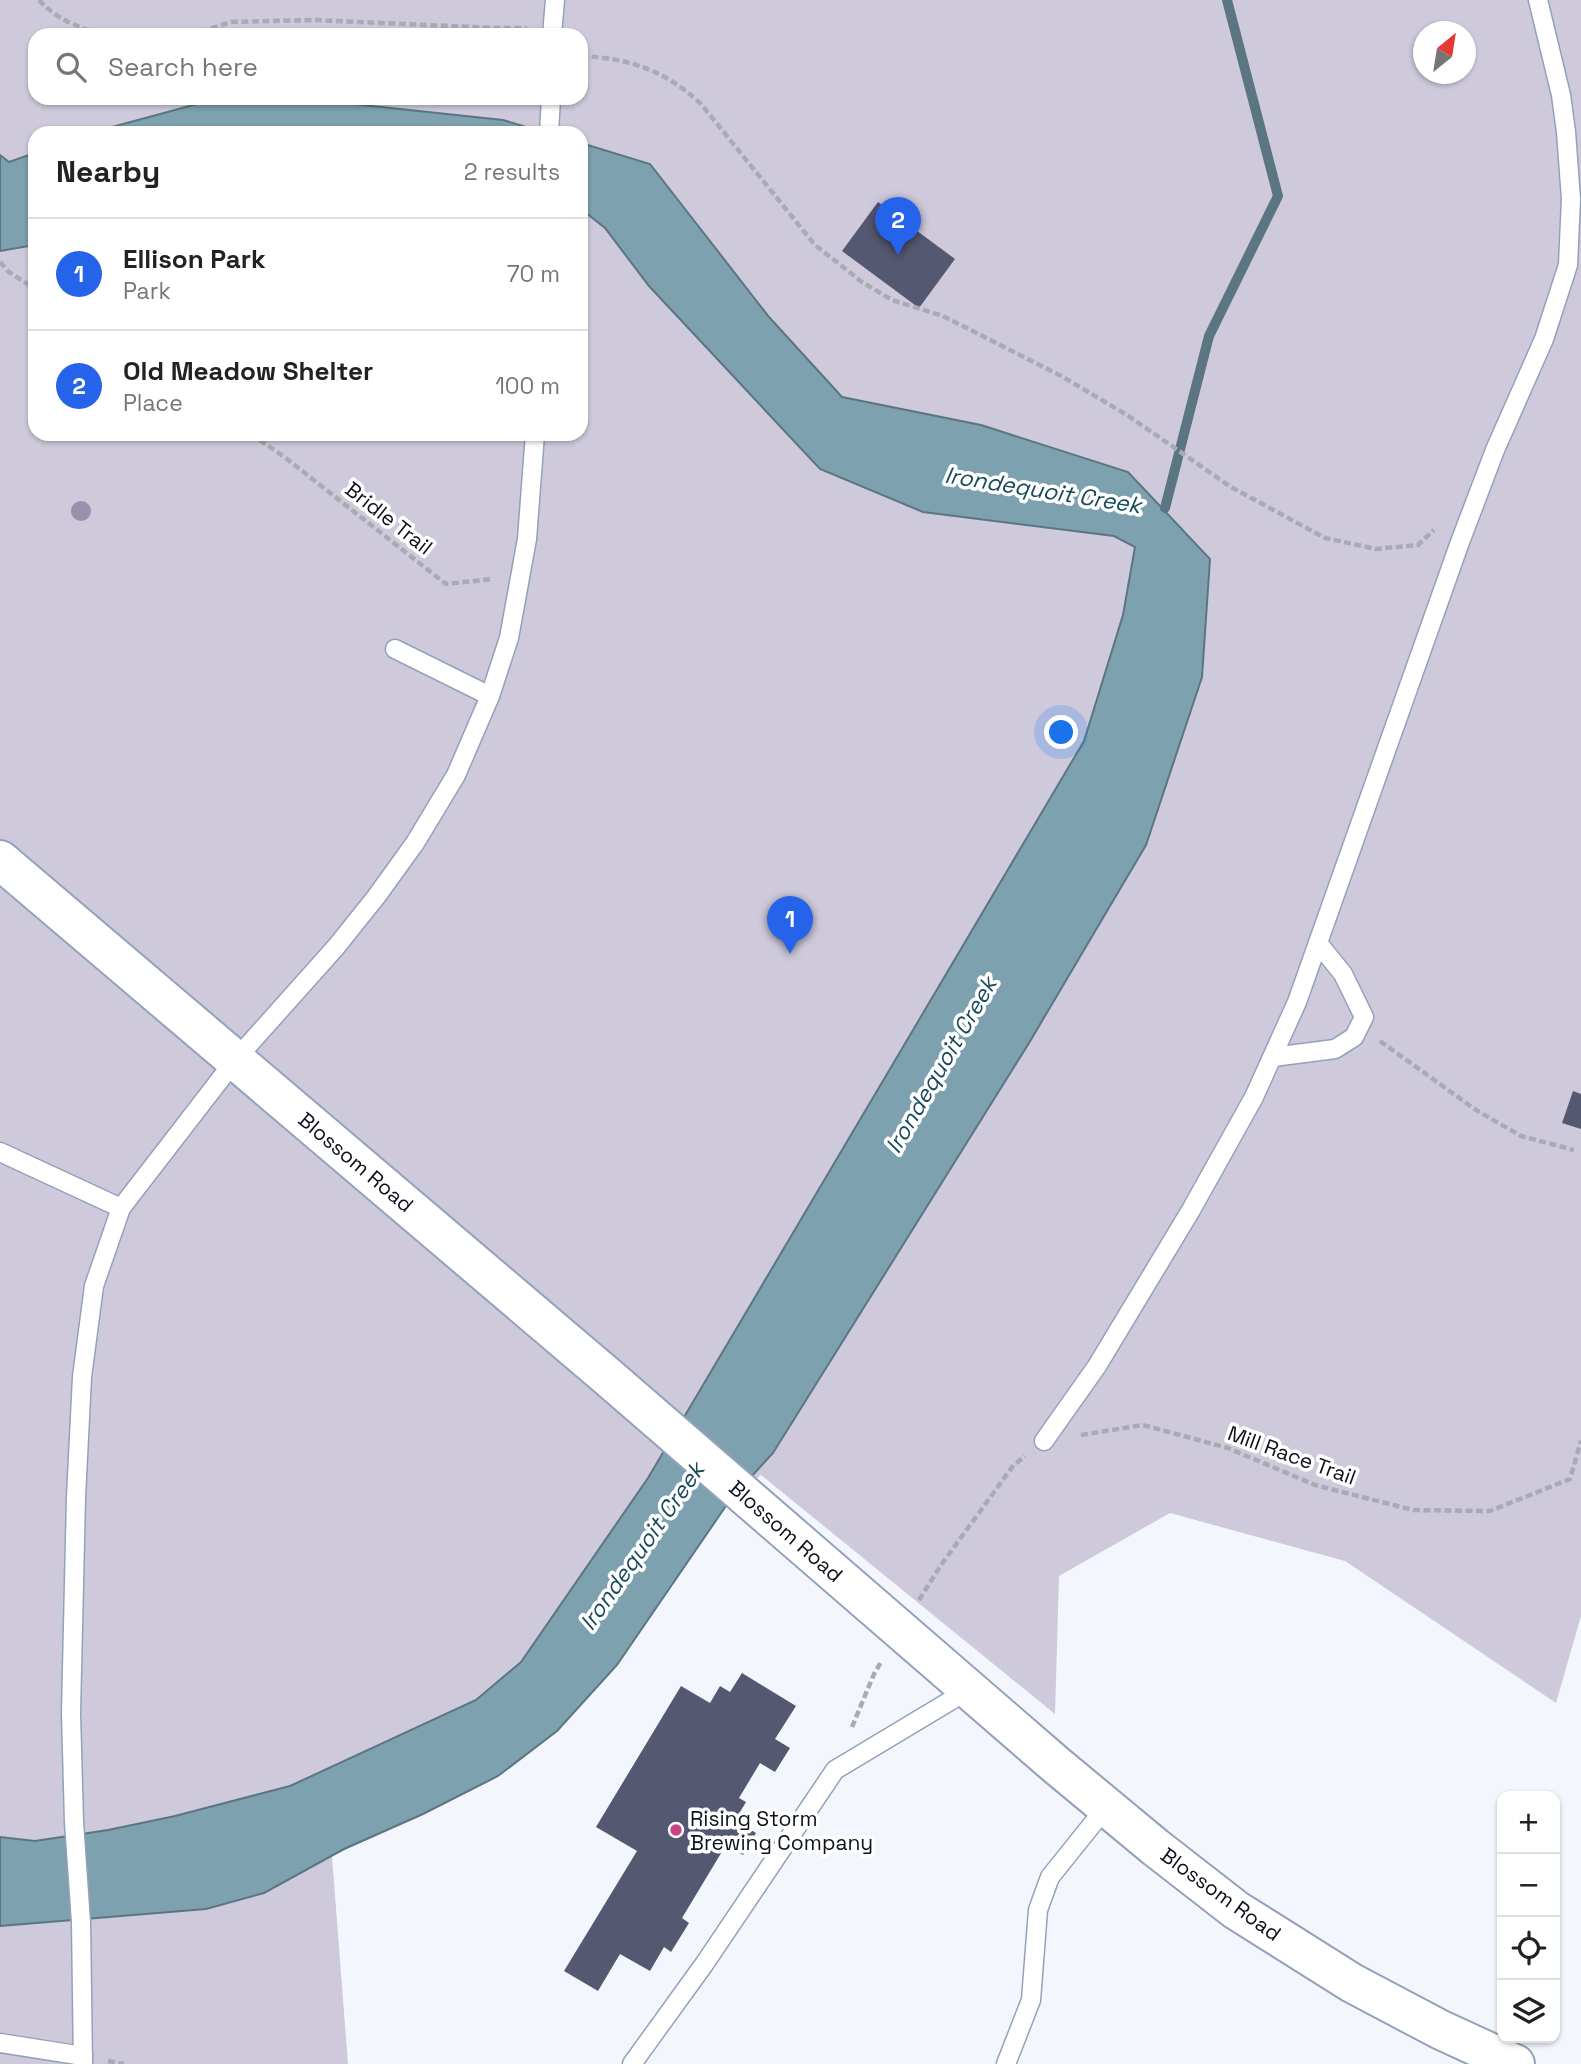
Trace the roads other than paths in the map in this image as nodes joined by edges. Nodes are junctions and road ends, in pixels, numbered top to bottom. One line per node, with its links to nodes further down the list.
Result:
1 (555, 0): 3 (lane)
2 (1538, 0): 10 (lane)
3 (552, 28)
4 (551, 105): 5 (lane)
5 (549, 126)
6 (535, 441): 8 (lane)
7 (395, 649): 8 (lane)
8 (491, 696): 12 (lane)
9 (0, 860): 12 (street, Blossom Road)
10 (1318, 943): 11 (lane); 11 (lane)
11 (1273, 1057): 15 (lane)
12 (236, 1059): 14 (lane); 16 (street, Blossom Road)
13 (0, 1152): 14 (lane)
14 (121, 1208): 19 (lane)
15 (1044, 1441)
16 (970, 1689): 17 (street, Blossom Road); 20 (lane)
17 (1107, 1806): 21 (lane); 22 (street, Blossom Road)
18 (0, 2043): 19 (lane)
19 (83, 2060)
20 (632, 2064)
21 (1006, 2064)
22 (1515, 2064)

